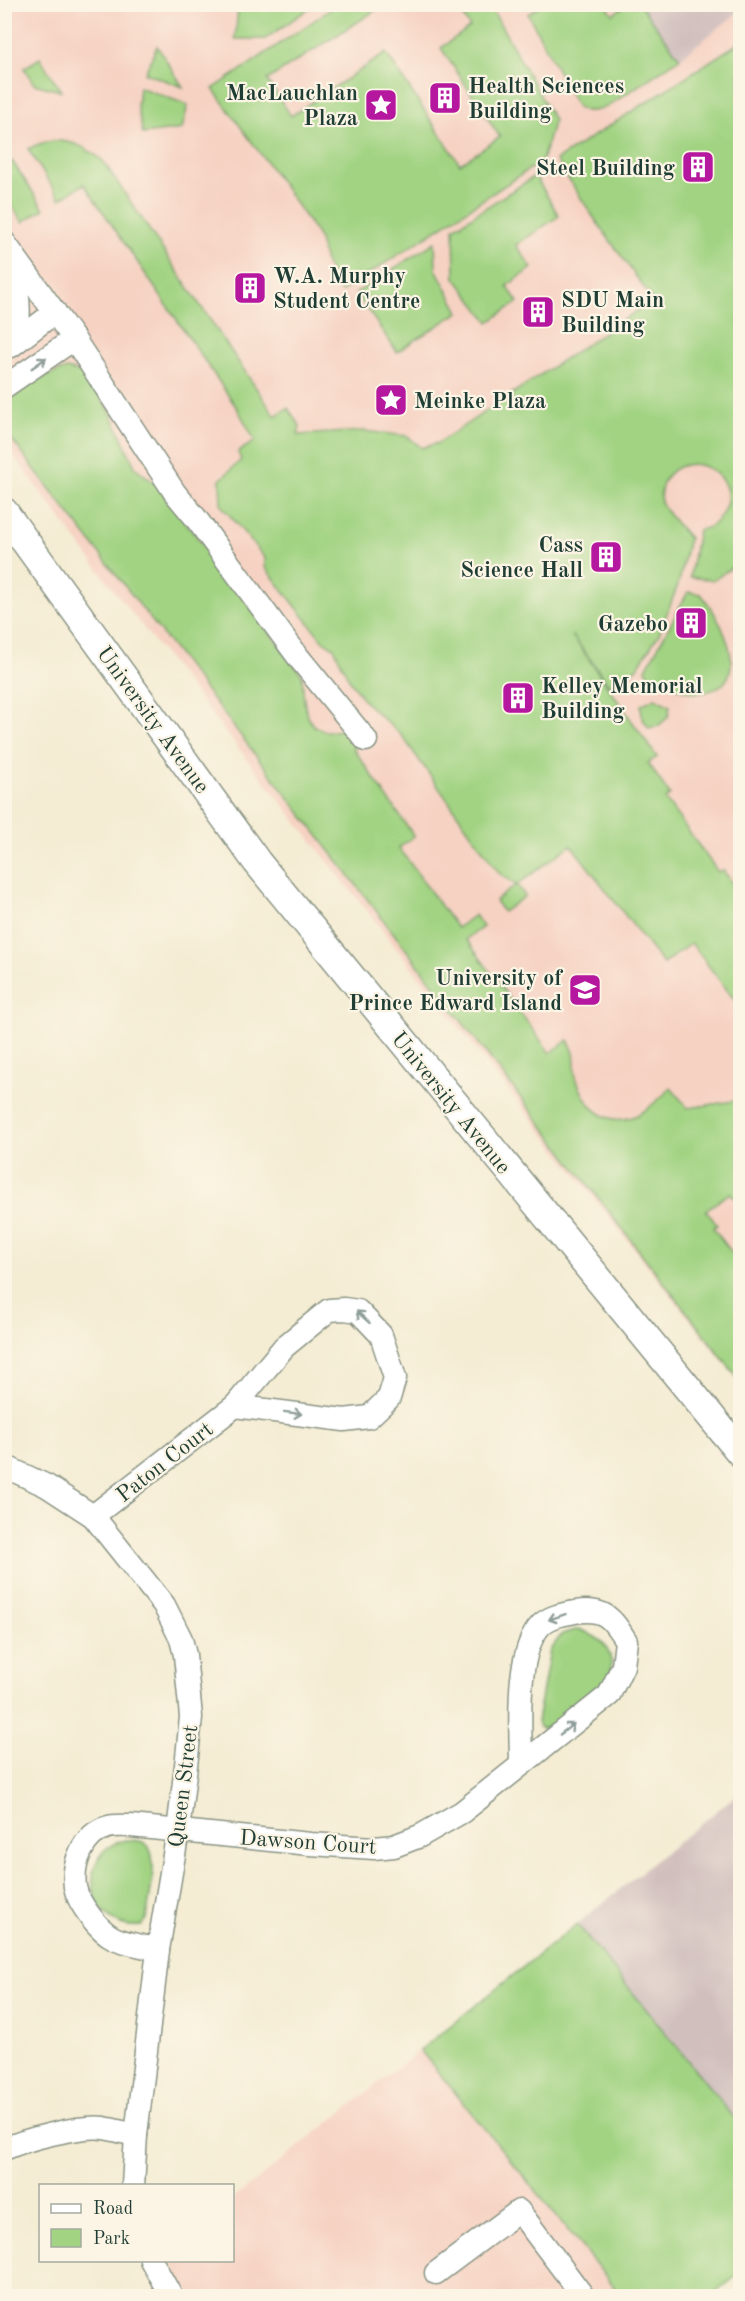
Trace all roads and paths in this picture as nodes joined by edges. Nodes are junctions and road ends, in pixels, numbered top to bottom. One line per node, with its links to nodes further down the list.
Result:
1 (7, 245): 2 (street); 4 (street)
2 (55, 312): 3 (street); 4 (street)
3 (74, 339): 5 (street, one-way to 3); 7 (street)
4 (10, 346)
5 (4, 387)
6 (4, 512): 9 (main road, University Avenue)
7 (366, 740)
8 (235, 1406): 8 (street, Paton Court, one-way to 8); 11 (street, Paton Court)
9 (741, 1452)
10 (4, 1466): 11 (street, Queen Street)
11 (93, 1516): 13 (street, Queen Street)
12 (521, 1765): 12 (street, Dawson Court, one-way to 12); 13 (street, Dawson Court)
13 (178, 1831): 14 (street, Queen Street); 14 (street, Dawson Court)
14 (159, 1950): 15 (street, Queen Street)
15 (136, 2135): 16 (street); 17 (street, Queen Street)
16 (4, 2149)
17 (133, 2184)
18 (151, 2262): 20 (street)
19 (436, 2273): 21 (street)
20 (171, 2296)
21 (583, 2296)

